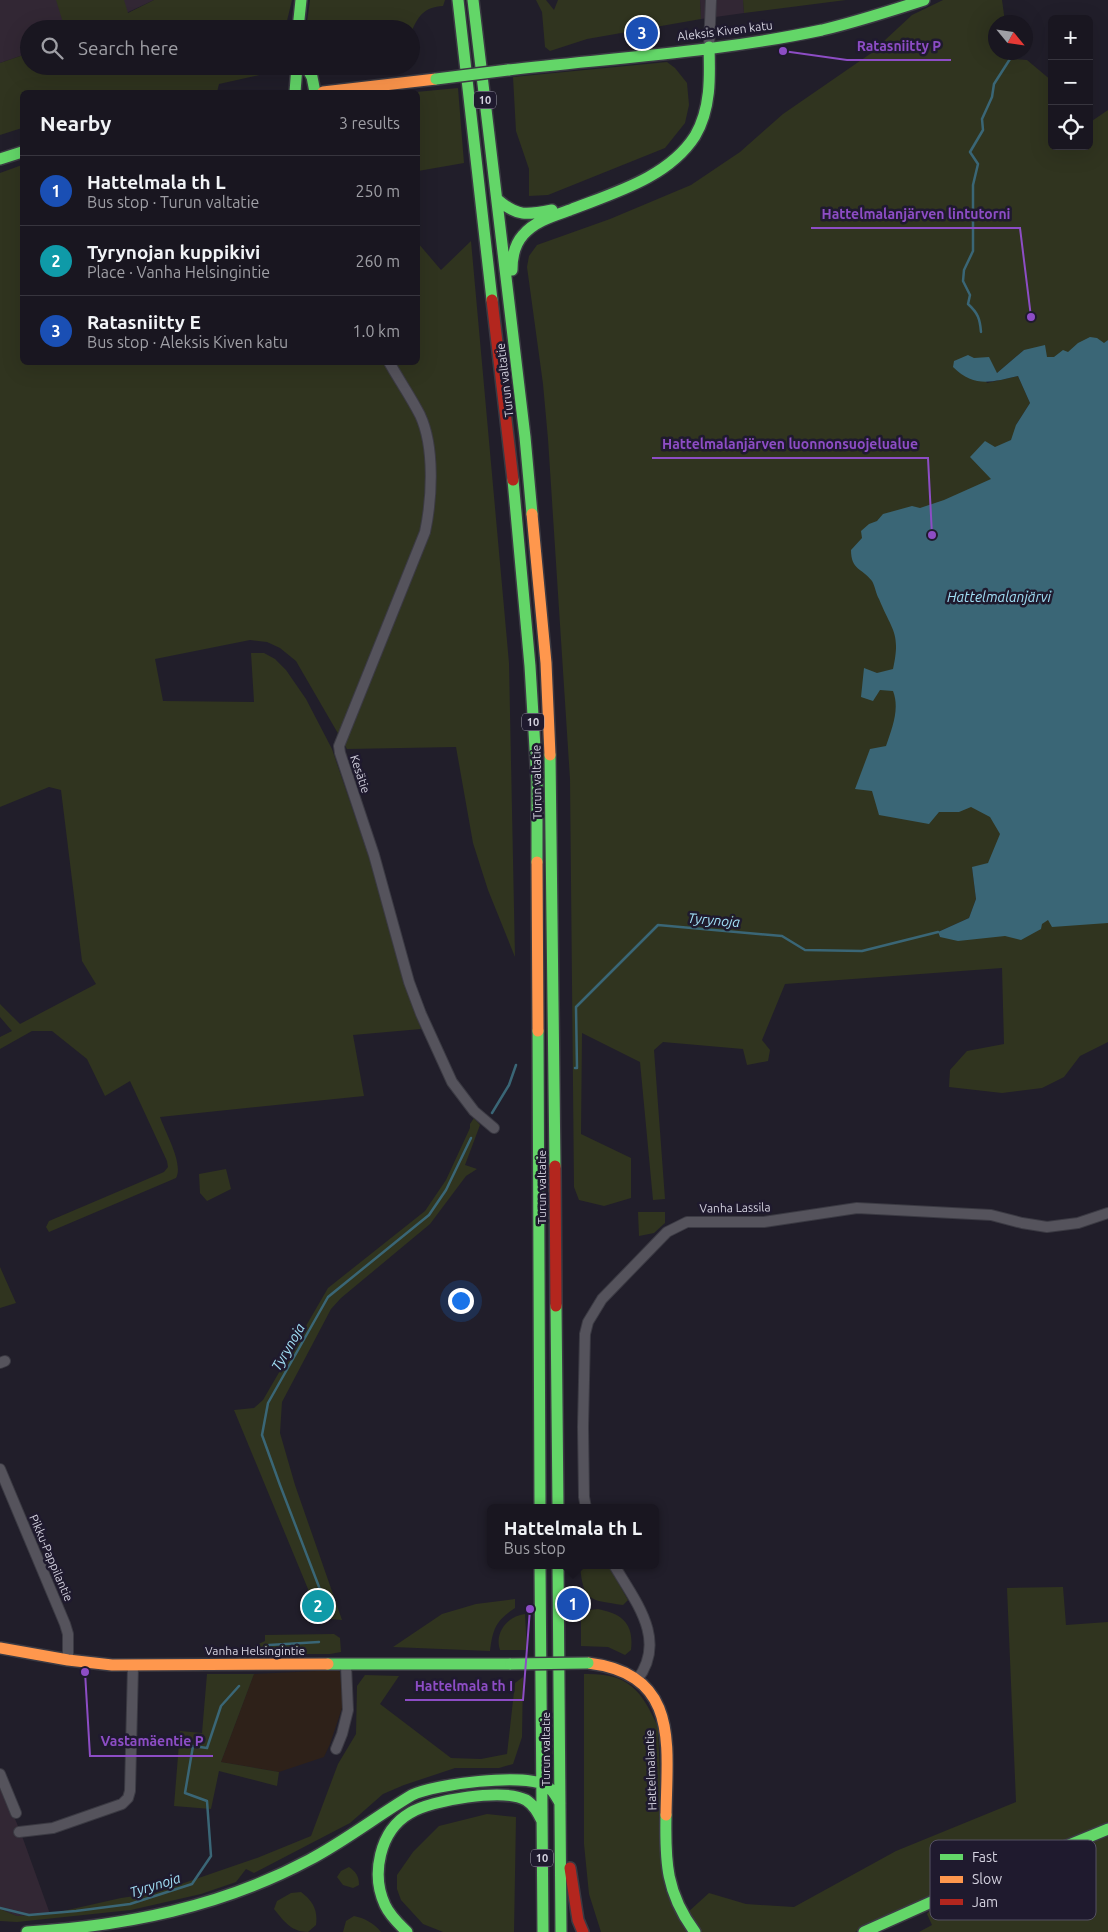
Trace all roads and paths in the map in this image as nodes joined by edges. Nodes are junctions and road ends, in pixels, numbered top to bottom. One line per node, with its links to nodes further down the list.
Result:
1 (301, 0): 6 (main road)
2 (457, 0): 22 (main road, Turun valtatie / 10)
3 (473, 0): 15 (main road, Turun valtatie / 10)
4 (711, 0): 7 (street)
5 (924, 0): 7 (main road, Aleksis Kiven katu)
6 (299, 20)
7 (709, 47): 12 (main road, Aleksis Kiven katu, bridge); 16 (main road)
8 (296, 75): 10 (main road)
9 (311, 75): 11 (main road)
10 (295, 90)
11 (315, 90)
12 (340, 90)
13 (20, 153): 14 (main road)
14 (0, 159)
15 (497, 199): 16 (main road); 17 (main road, Turun valtatie / 10)
16 (582, 204): 17 (main road)
17 (511, 311): 23 (main road, Turun valtatie / 10)
18 (390, 365): 19 (street, Kesätie)
19 (494, 1128)
20 (1108, 1213): 24 (street, Vanha Lassila)
21 (0, 1468): 29 (street, Pikku-Pappilantie)
22 (540, 1504)
23 (558, 1504)
24 (585, 1504)
25 (540, 1569): 34 (main road, Turun valtatie / 10)
26 (558, 1569): 39 (main road, Turun valtatie / 10)
27 (616, 1569): 33 (street)
28 (0, 1648): 29 (main road, Vanha Helsingintie)
29 (68, 1660): 32 (main road, Vanha Helsingintie)
30 (511, 1664): 31 (main road, Vanha Helsingintie); 33 (main road, Hattelmalantie, bridge)
31 (346, 1665): 32 (main road, Vanha Helsingintie); 35 (street)
32 (133, 1666): 44 (street)
33 (637, 1680): 52 (main road, Hattelmalantie)
34 (540, 1736): 36 (main road); 38 (main road, Turun valtatie / 10)
35 (336, 1749)
36 (527, 1772): 38 (main road); 47 (main road)
37 (0, 1774): 40 (street)
38 (542, 1783): 39 (main road); 41 (main road, Turun valtatie / 10)
39 (560, 1803): 42 (main road, Turun valtatie / 10)
40 (16, 1813)
41 (542, 1821): 48 (main road); 49 (main road, Turun valtatie / 10)
42 (559, 1823): 50 (main road, Turun valtatie / 10); 51 (main road)
43 (1108, 1829): 45 (main road)
44 (19, 1832)
45 (1083, 1840)
46 (930, 1903): 53 (main road)
47 (27, 1932)
48 (407, 1932)
49 (542, 1932)
50 (560, 1932)
51 (583, 1932)
52 (695, 1932)
53 (864, 1932)

